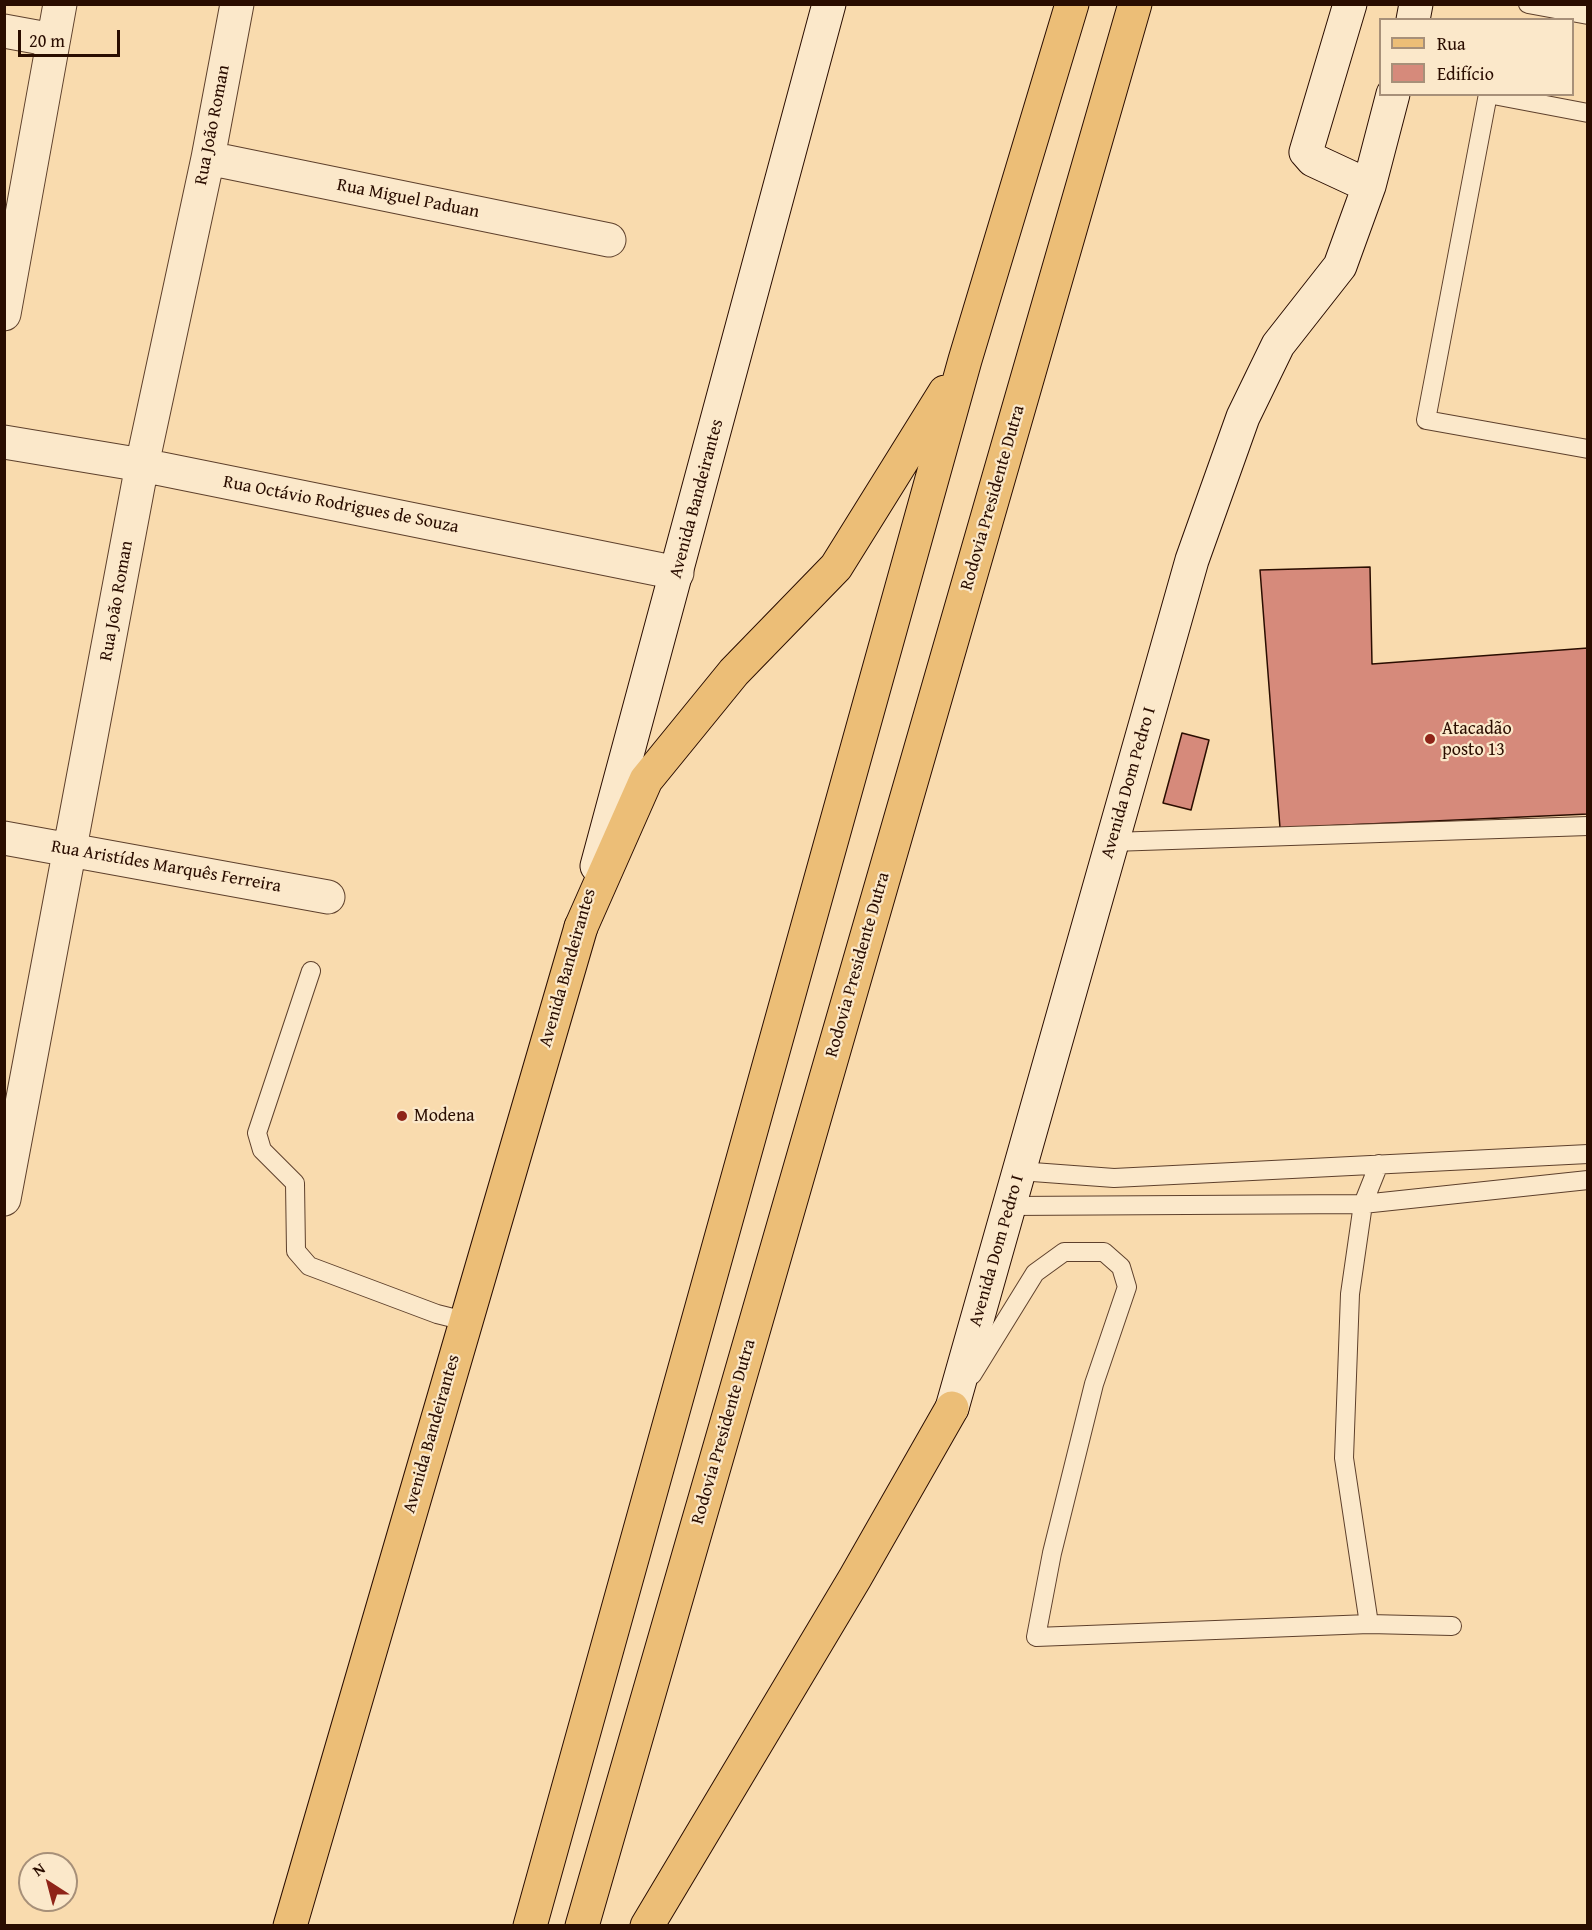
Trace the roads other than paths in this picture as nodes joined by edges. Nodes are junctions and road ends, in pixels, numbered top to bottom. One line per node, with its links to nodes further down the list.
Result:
1 (60, 4): 10 (street)
2 (237, 4): 15 (street, Rua João Roman)
3 (829, 4): 24 (street, Avenida Bandeirantes)
4 (1072, 4): 20 (main road)
5 (1135, 4): 45 (main road, Rodovia Presidente Dutra)
6 (1350, 4): 16 (street)
7 (1528, 4): 8 (lane)
8 (1587, 15)
9 (4, 31): 10 (street)
10 (53, 40): 18 (street)
11 (1392, 96): 16 (street, Avenida Dom Pedro I)
12 (1488, 96): 22 (lane)
13 (1498, 96): 14 (lane)
14 (1587, 114)
15 (207, 158): 17 (street, Rua Miguel Paduan); 23 (street, Rua João Roman)
16 (1369, 186): 27 (street, Avenida Dom Pedro I)
17 (609, 240)
18 (8, 275): 19 (street)
19 (4, 314)
20 (965, 360): 30 (main road); 44 (main road)
21 (4, 442): 23 (street, Rua Octávio Rodrigues de Souza)
22 (1587, 449)
23 (142, 465): 24 (street, Rua Octávio Rodrigues de Souza); 28 (street, Rua João Roman)
24 (677, 573): 30 (street, Avenida Bandeirantes)
25 (1587, 826): 27 (lane)
26 (4, 838): 28 (street, Rua Aristídes Marquês Ferreira)
27 (1112, 842): 34 (street, Avenida Dom Pedro I)
28 (71, 850): 29 (street, Rua Aristídes Marquês Ferreira); 36 (street, Rua João Roman)
29 (328, 897)
30 (581, 927): 39 (main road, Avenida Bandeirantes)
31 (311, 971): 39 (lane)
32 (1587, 1154): 33 (lane)
33 (1379, 1164): 34 (lane); 37 (lane)
34 (1019, 1172): 38 (street, Avenida Dom Pedro I)
35 (1587, 1180): 37 (lane)
36 (4, 1199)
37 (1363, 1204): 38 (lane); 41 (lane)
38 (1009, 1206): 40 (street, Avenida Dom Pedro I)
39 (465, 1321): 43 (main road, Avenida Bandeirantes)
40 (952, 1408): 41 (lane); 46 (main road)
41 (1370, 1624): 42 (lane)
42 (1452, 1626)
43 (290, 1926)
44 (530, 1926)
45 (582, 1926)
46 (647, 1926)

